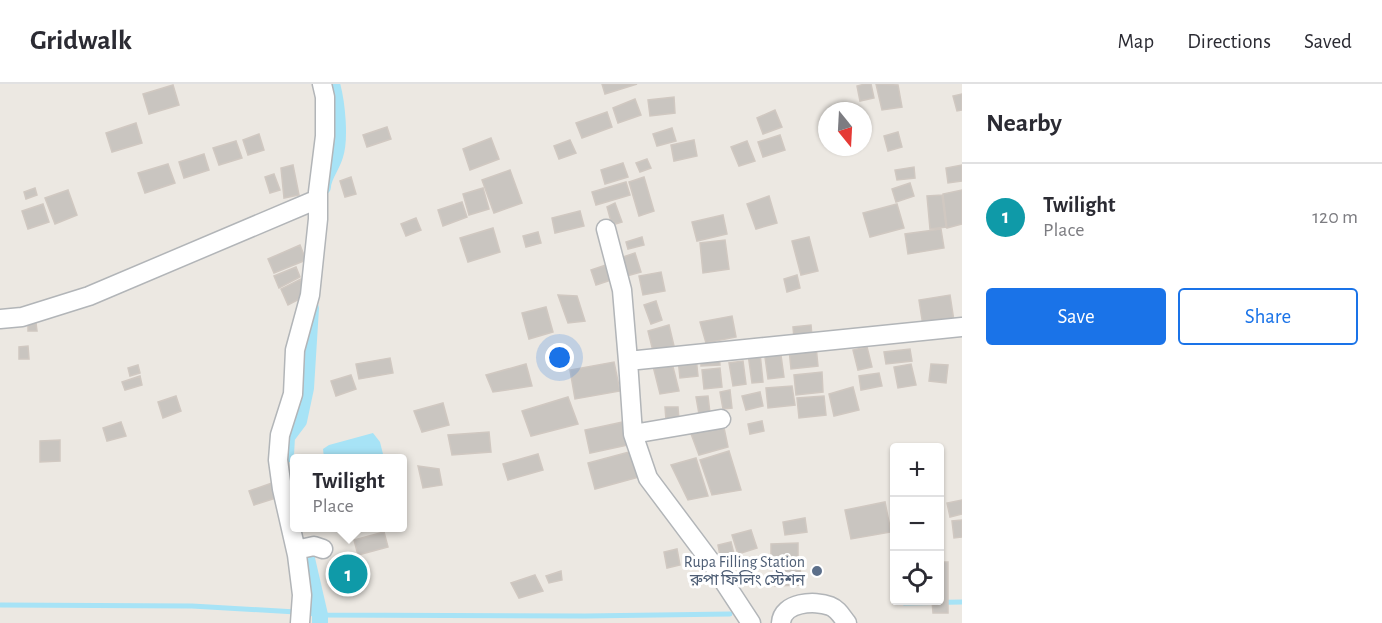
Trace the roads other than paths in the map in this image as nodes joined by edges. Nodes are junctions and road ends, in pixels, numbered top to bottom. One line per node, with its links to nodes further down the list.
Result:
1 (322, 84): 2 (street)
2 (318, 199): 4 (street); 9 (street)
3 (606, 229): 6 (street)
4 (0, 319)
5 (962, 327): 6 (street)
6 (628, 361): 8 (street)
7 (721, 419): 8 (street)
8 (633, 434): 14 (street)
9 (290, 524)
10 (292, 532): 12 (street)
11 (323, 549): 12 (street)
12 (296, 550): 13 (street)
13 (300, 623)
14 (752, 623)
15 (781, 623): 16 (street)
16 (847, 623)

